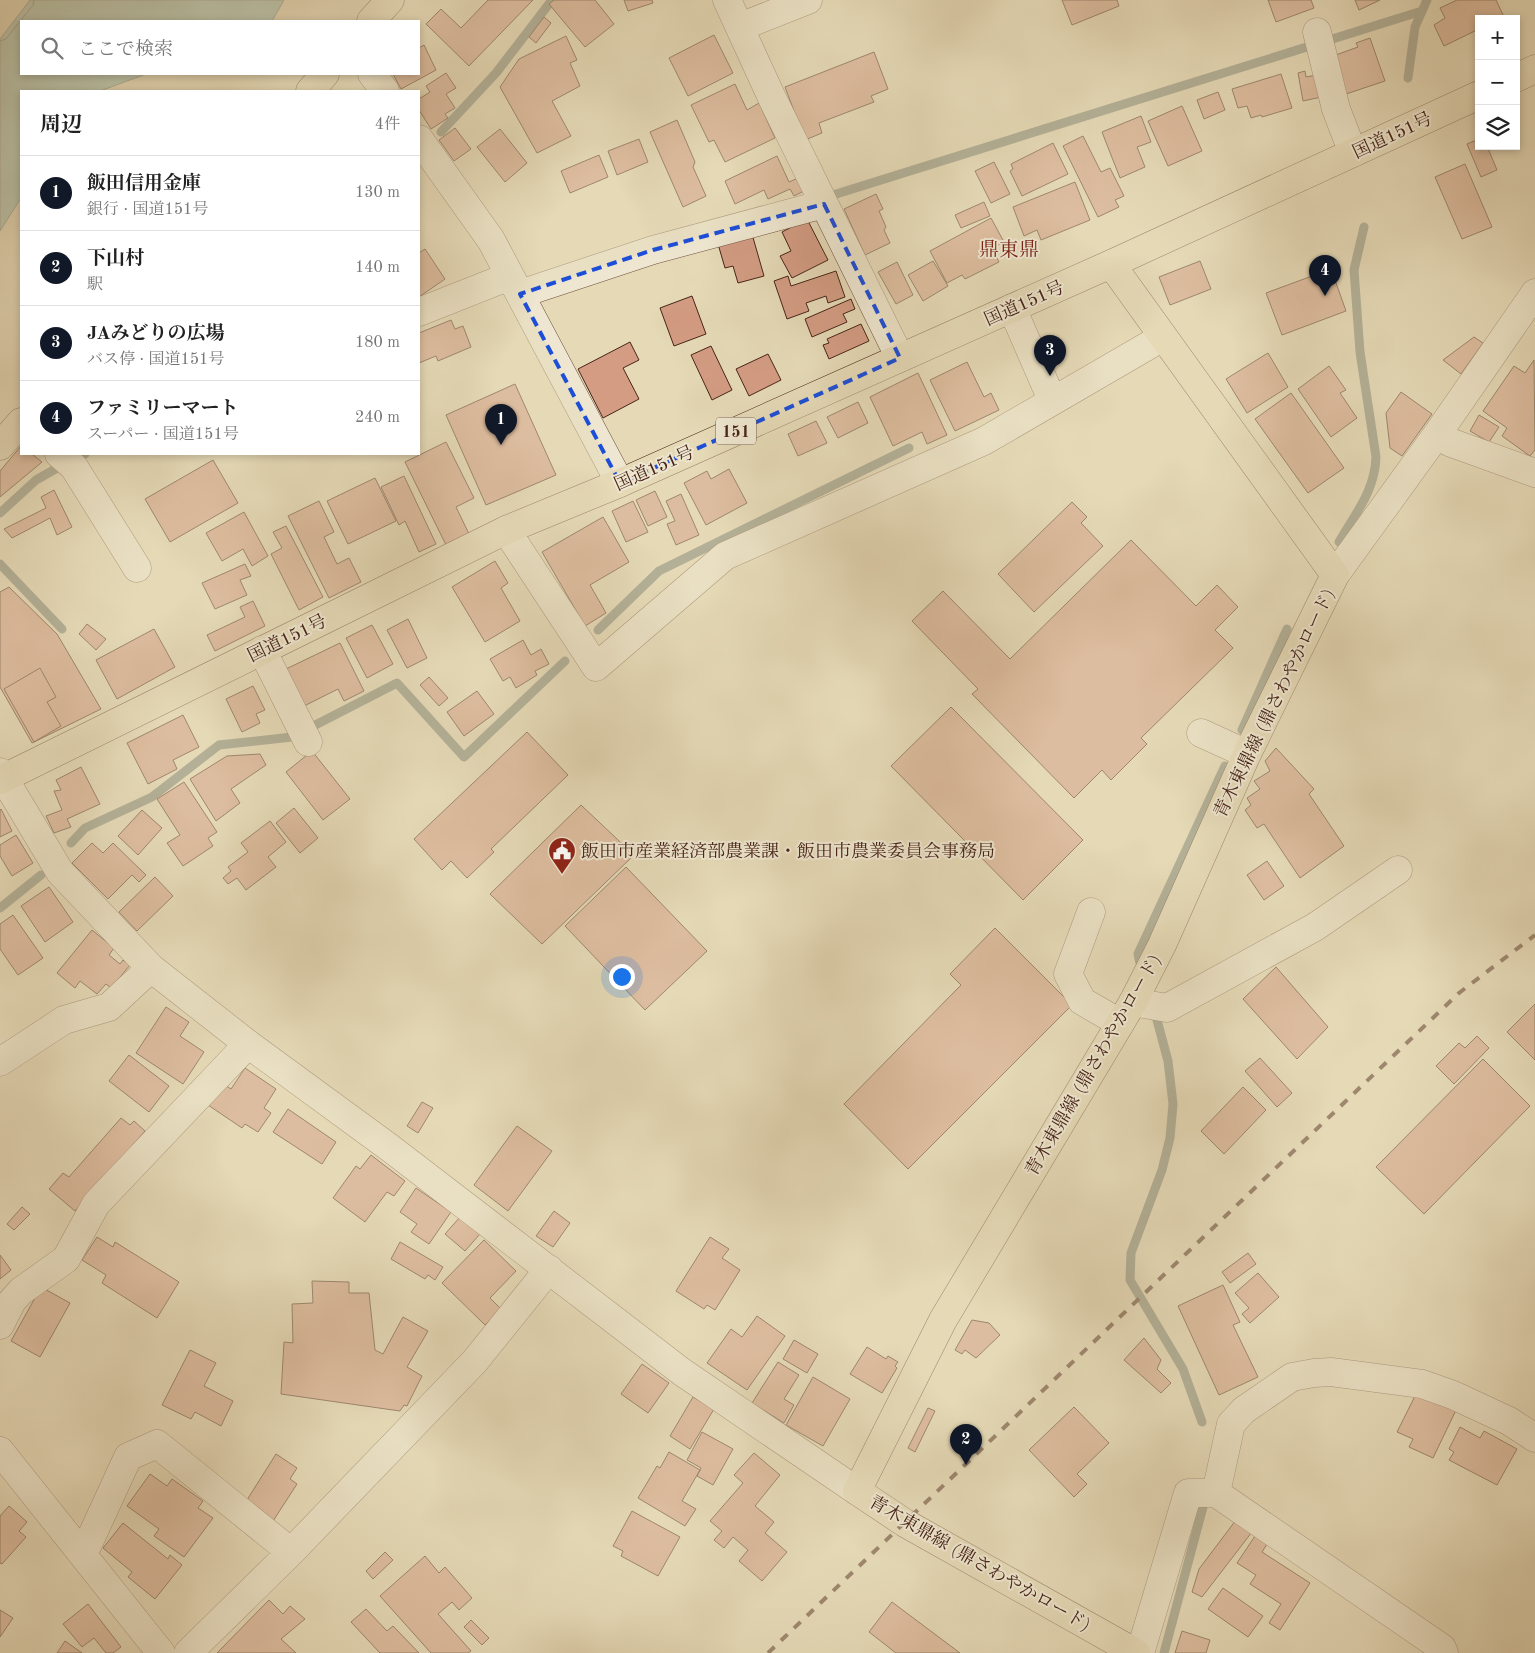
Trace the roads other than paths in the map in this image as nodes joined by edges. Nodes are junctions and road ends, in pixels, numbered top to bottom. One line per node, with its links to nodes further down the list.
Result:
1 (390, 0): 4 (main road)
2 (727, 0): 5 (street)
3 (808, 0): 5 (street)
4 (372, 20)
5 (740, 27): 16 (street)
6 (1319, 40): 15 (street)
7 (1535, 70): 10 (main road)
8 (324, 75): 11 (main road)
9 (373, 75): 12 (street)
10 (1520, 76)
11 (311, 90)
12 (384, 90)
13 (1475, 97): 15 (main road, 国道151号 / 151)
14 (420, 140): 18 (street)
15 (1354, 153): 17 (main road, 国道151号 / 151)
16 (824, 204): 18 (street); 23 (street)
17 (1111, 264): 20 (main road, 国道151号 / 151); 22 (main road, 青木東鼎線 (鼎さわやかロード))
18 (515, 285): 21 (street); 30 (street)
19 (1535, 293): 26 (street)
20 (1012, 308): 23 (main road, 国道151号 / 151); 24 (street)
21 (420, 312)
22 (1163, 337): 24 (street); 33 (main road, 青木東鼎線 (鼎さわやかロード))
23 (900, 358): 30 (main road, 国道151号 / 151)
24 (1052, 400): 31 (street)
25 (20, 424): 27 (main road)
26 (1438, 433): 29 (street); 33 (street)
27 (0, 446)
28 (65, 455): 32 (street)
29 (1535, 473)
30 (620, 483): 31 (main road, 国道151号 / 151)
31 (506, 530): 34 (main road, 国道151号 / 151)
32 (137, 568)
33 (1335, 575): 37 (main road, 青木東鼎線 (鼎さわやかロード))
34 (262, 650): 35 (street); 38 (main road, 国道151号 / 151)
35 (303, 732)
36 (1201, 733): 37 (street)
37 (1247, 754): 42 (main road, 青木東鼎線 (鼎さわやかロード))
38 (1, 777): 41 (street)
39 (1398, 870): 42 (street)
40 (1091, 912): 42 (street)
41 (151, 968): 43 (street); 44 (street)
42 (1126, 1013): 49 (main road, 青木東鼎線 (鼎さわやかロード))
43 (248, 1044): 45 (street); 46 (street)
44 (0, 1062)
45 (549, 1269): 49 (street); 51 (street)
46 (0, 1325)
47 (1535, 1438): 50 (street)
48 (0, 1452): 52 (street)
49 (857, 1491): 55 (main road, 青木東鼎線 (鼎さわやかロード))
50 (1216, 1493): 55 (street); 56 (street)
51 (291, 1552): 52 (street); 54 (street)
52 (83, 1555): 53 (street)
53 (161, 1653)
54 (188, 1653)
55 (1138, 1653)
56 (1444, 1653)

